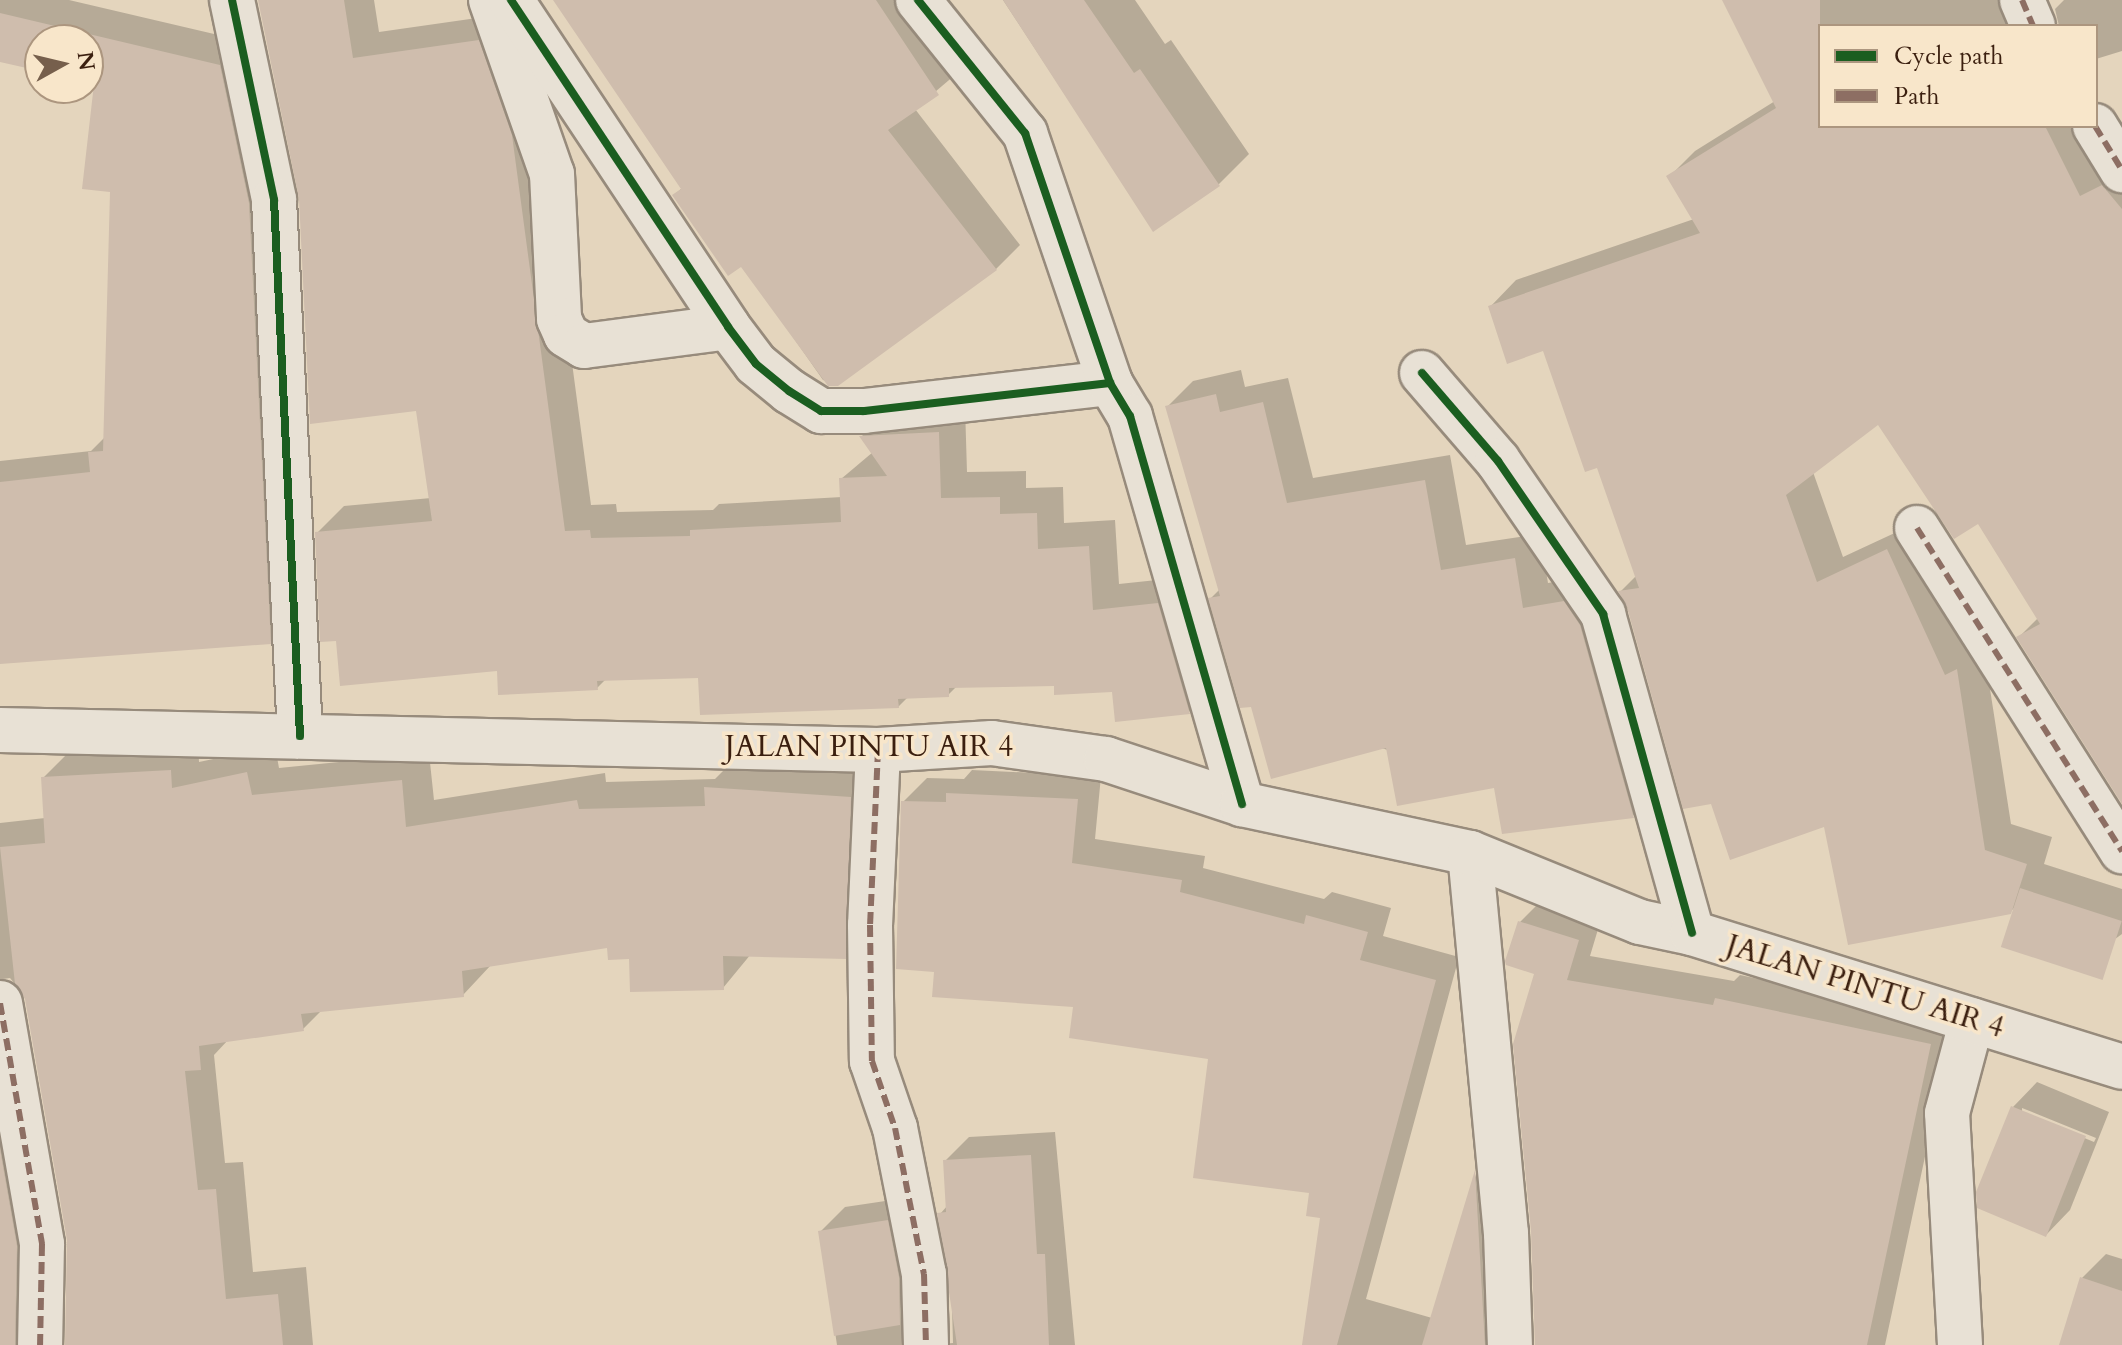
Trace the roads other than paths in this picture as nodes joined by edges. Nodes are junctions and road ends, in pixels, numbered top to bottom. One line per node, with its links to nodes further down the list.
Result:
1 (232, 0): 14 (street)
2 (491, 0): 9 (street)
3 (511, 0): 9 (street)
4 (918, 0): 11 (street)
5 (2022, 0): 6 (street)
6 (2032, 24)
7 (2096, 128): 8 (street)
8 (2122, 170)
9 (728, 327): 11 (street)
10 (1422, 373): 19 (street)
11 (1110, 383): 16 (street)
12 (1917, 528): 17 (street)
13 (0, 730): 14 (street, JALAN PINTU AIR 4)
14 (300, 736): 15 (street, JALAN PINTU AIR 4)
15 (878, 750): 16 (street, JALAN PINTU AIR 4); 24 (street)
16 (1242, 804): 18 (street, JALAN PINTU AIR 4)
17 (2122, 851)
18 (1470, 853): 19 (street, JALAN PINTU AIR 4); 25 (street)
19 (1692, 933): 21 (street, JALAN PINTU AIR 4)
20 (0, 1003): 23 (street)
21 (1972, 1020): 22 (street, JALAN PINTU AIR 4); 26 (street)
22 (2122, 1067)
23 (40, 1345)
24 (926, 1345)
25 (1510, 1345)
26 (1960, 1345)

